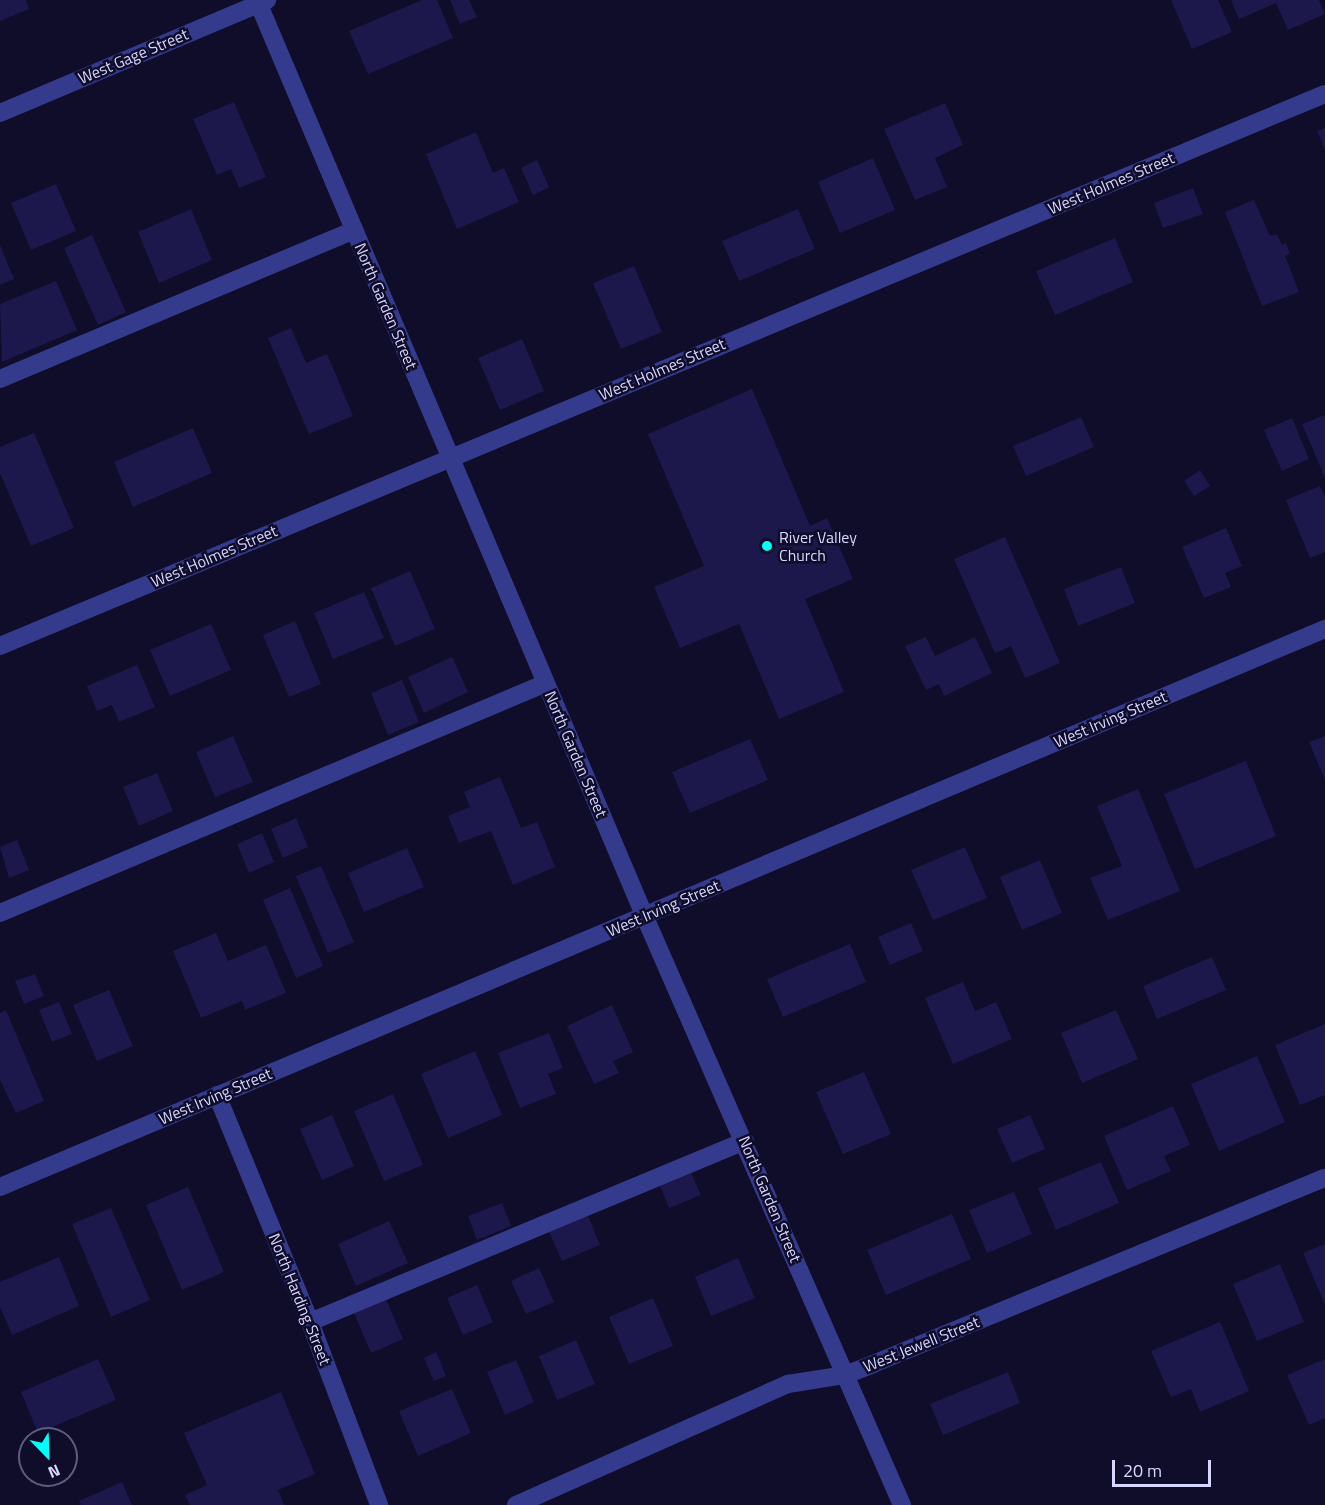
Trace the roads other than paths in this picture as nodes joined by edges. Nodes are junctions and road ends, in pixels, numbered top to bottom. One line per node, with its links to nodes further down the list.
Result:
1 (260, 1): 3 (street, West Gage Street); 4 (street, North Garden Street)
2 (1325, 94): 6 (street, West Holmes Street)
3 (0, 113)
4 (354, 230): 5 (street); 6 (street, North Garden Street)
5 (0, 379)
6 (450, 457): 8 (street, West Holmes Street); 9 (street, North Garden Street)
7 (1325, 629): 11 (street, West Irving Street)
8 (0, 646)
9 (546, 683): 10 (street); 11 (street, North Garden Street)
10 (0, 913)
11 (644, 915): 12 (street, West Irving Street); 13 (street, North Garden Street)
12 (216, 1095): 15 (street, West Irving Street); 16 (street, North Harding Street)
13 (745, 1141): 16 (street); 17 (street, North Garden Street)
14 (1325, 1178): 17 (street, West Jewell Street)
15 (0, 1187)
16 (310, 1322): 18 (street, North Harding Street)
17 (845, 1374): 19 (street, West Jewell Street); 20 (street, North Garden Street)
18 (379, 1505)
19 (516, 1505)
20 (902, 1505)

